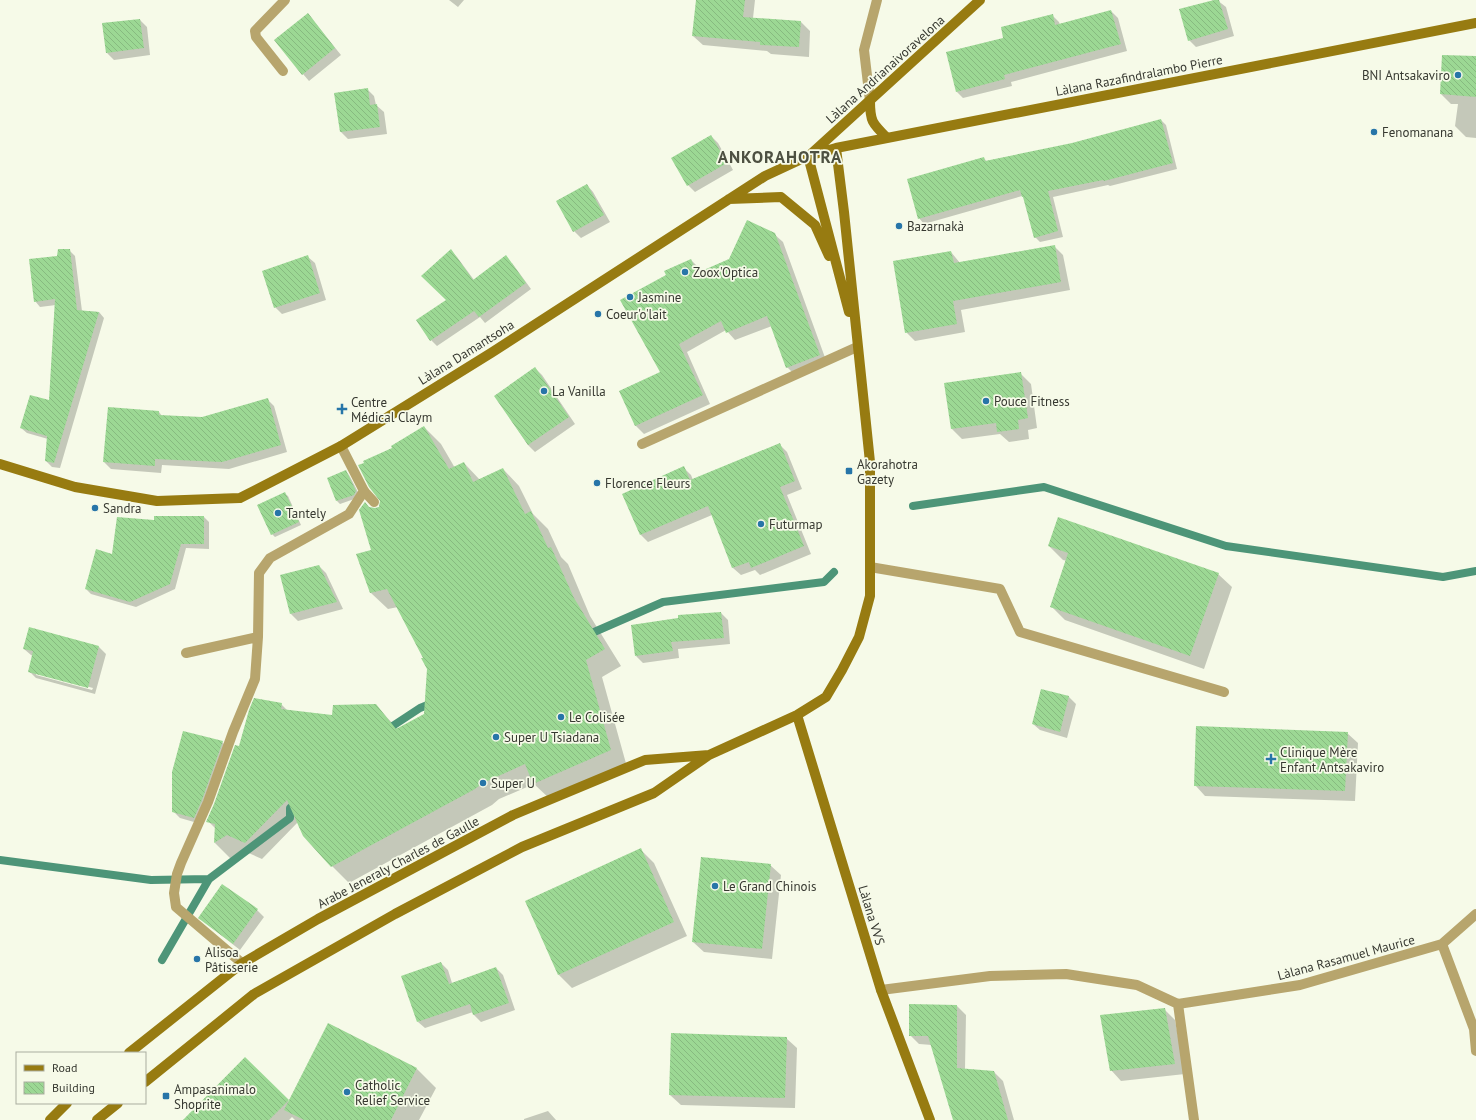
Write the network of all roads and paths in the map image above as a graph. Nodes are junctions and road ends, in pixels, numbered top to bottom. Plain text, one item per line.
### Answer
1 (285, 0) edge
2 (876, 0) edge
3 (980, 0) edge
4 (1476, 23) edge
5 (283, 71) dead end
6 (870, 100) junction
7 (887, 138) junction
8 (836, 148) junction
9 (808, 156) junction
10 (729, 200) junction
11 (841, 281) junction
12 (857, 347) junction
13 (642, 444) dead end
14 (341, 446) junction
15 (0, 464) edge
16 (364, 491) junction
17 (374, 502) dead end
18 (870, 567) junction
19 (258, 637) junction
20 (186, 653) dead end
21 (1224, 692) dead end
22 (797, 715) junction
23 (709, 755) junction
24 (1476, 914) edge
25 (1442, 944) junction
26 (243, 964) junction
27 (881, 990) junction
28 (1178, 1004) junction
29 (1476, 1051) edge
30 (130, 1052) edge
31 (146, 1081) edge
32 (66, 1104) edge
33 (117, 1104) edge
34 (50, 1120) edge
35 (97, 1120) edge
36 (930, 1120) edge
37 (1194, 1120) edge

1 - 5 street
2 - 6 street
3 - 6 main road, Làlana Andrianaivoravelona
4 - 7 main road, Làlana Razafindralambo Pierre
6 - 7 main road
6 - 9 main road, Làlana Andrianaivoravelona
7 - 8 main road, Làlana Razafindralambo Pierre
8 - 9 main road, Làlana Razafindralambo Pierre
8 - 12 main road, Arabe Jeneraly Charles de Gaulle
9 - 10 main road, Làlana Damantsoha
9 - 11 main road, Arabe Jeneraly Charles de Gaulle
10 - 11 main road
10 - 14 main road, Làlana Damantsoha
11 - 12 main road, Arabe Jeneraly Charles de Gaulle
12 - 13 street
12 - 18 main road, Arabe Jeneraly Charles de Gaulle
14 - 15 main road, Làlana Damantsoha
14 - 16 street
16 - 17 street
16 - 19 street
18 - 21 street
18 - 22 main road, Arabe Jeneraly Charles de Gaulle
19 - 20 street
19 - 26 street
22 - 23 main road, Arabe Jeneraly Charles de Gaulle
22 - 27 main road, Làlana VVS
23 - 26 main road, Arabe Jeneraly Charles de Gaulle
23 - 31 main road, Arabe Jeneraly Charles de Gaulle
24 - 25 street, Làlana Rasamuel Maurice
25 - 28 street, Làlana Rasamuel Maurice
25 - 29 street
26 - 30 main road, Arabe Jeneraly Charles de Gaulle
27 - 28 street
27 - 36 main road, Làlana VVS
28 - 37 street
32 - 34 main road
33 - 35 main road

